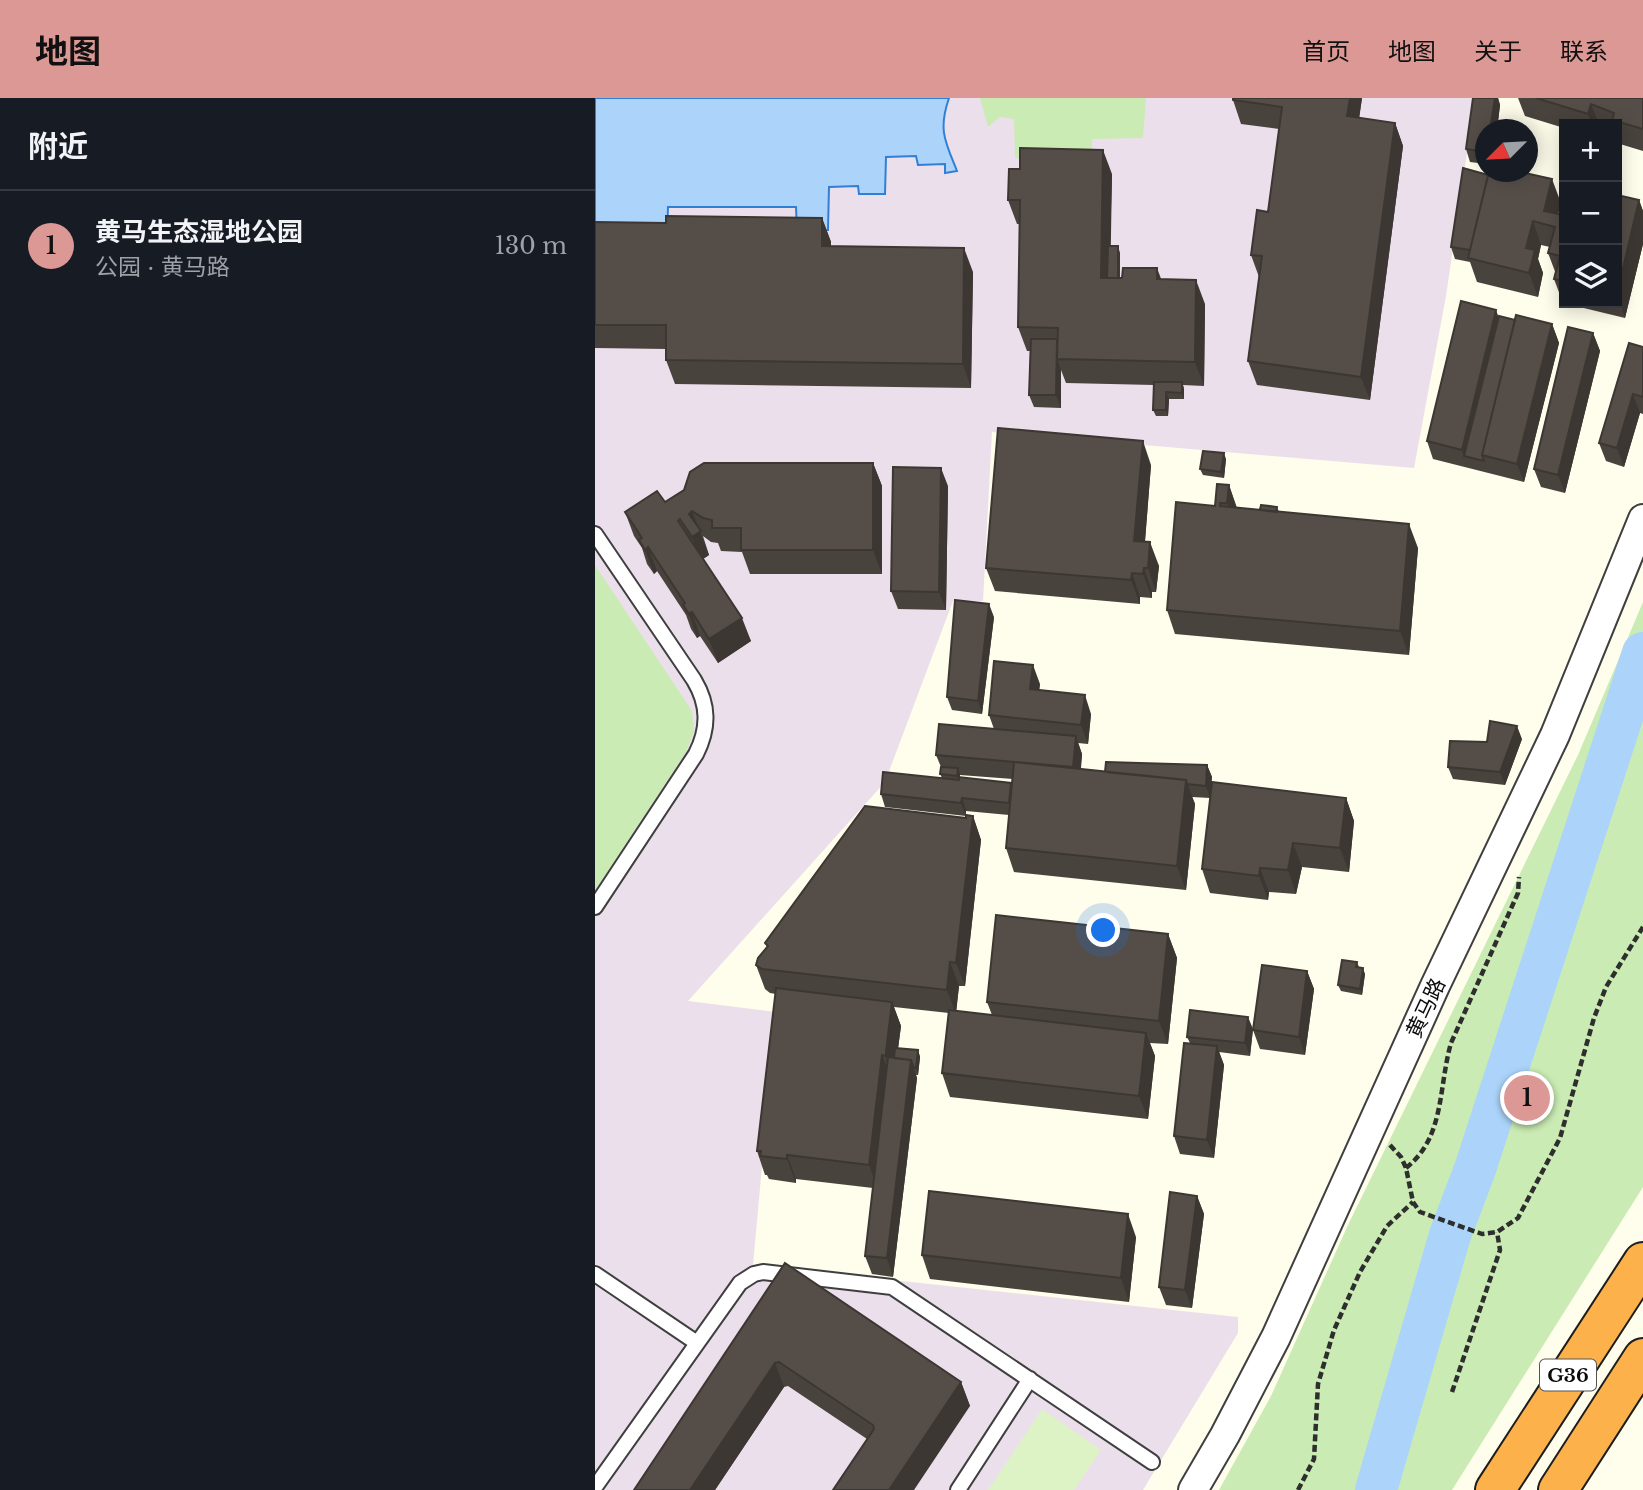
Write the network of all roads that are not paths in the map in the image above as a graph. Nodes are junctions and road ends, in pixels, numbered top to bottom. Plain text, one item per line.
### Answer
1 (1643, 519) edge
2 (595, 534) edge
3 (595, 907) edge
4 (1643, 1262) edge
5 (595, 1274) edge
6 (697, 1343) junction
7 (1643, 1358) edge
8 (1030, 1379) junction
9 (1153, 1462) dead end
10 (595, 1487) edge
11 (958, 1490) edge
12 (1193, 1490) edge
13 (1495, 1490) edge
14 (1558, 1490) edge

1 - 12 street, 黄马路
2 - 3 lane
4 - 13 highway, G36
5 - 6 lane
6 - 8 lane
6 - 10 lane
7 - 14 highway, G36
8 - 9 lane
8 - 11 lane

